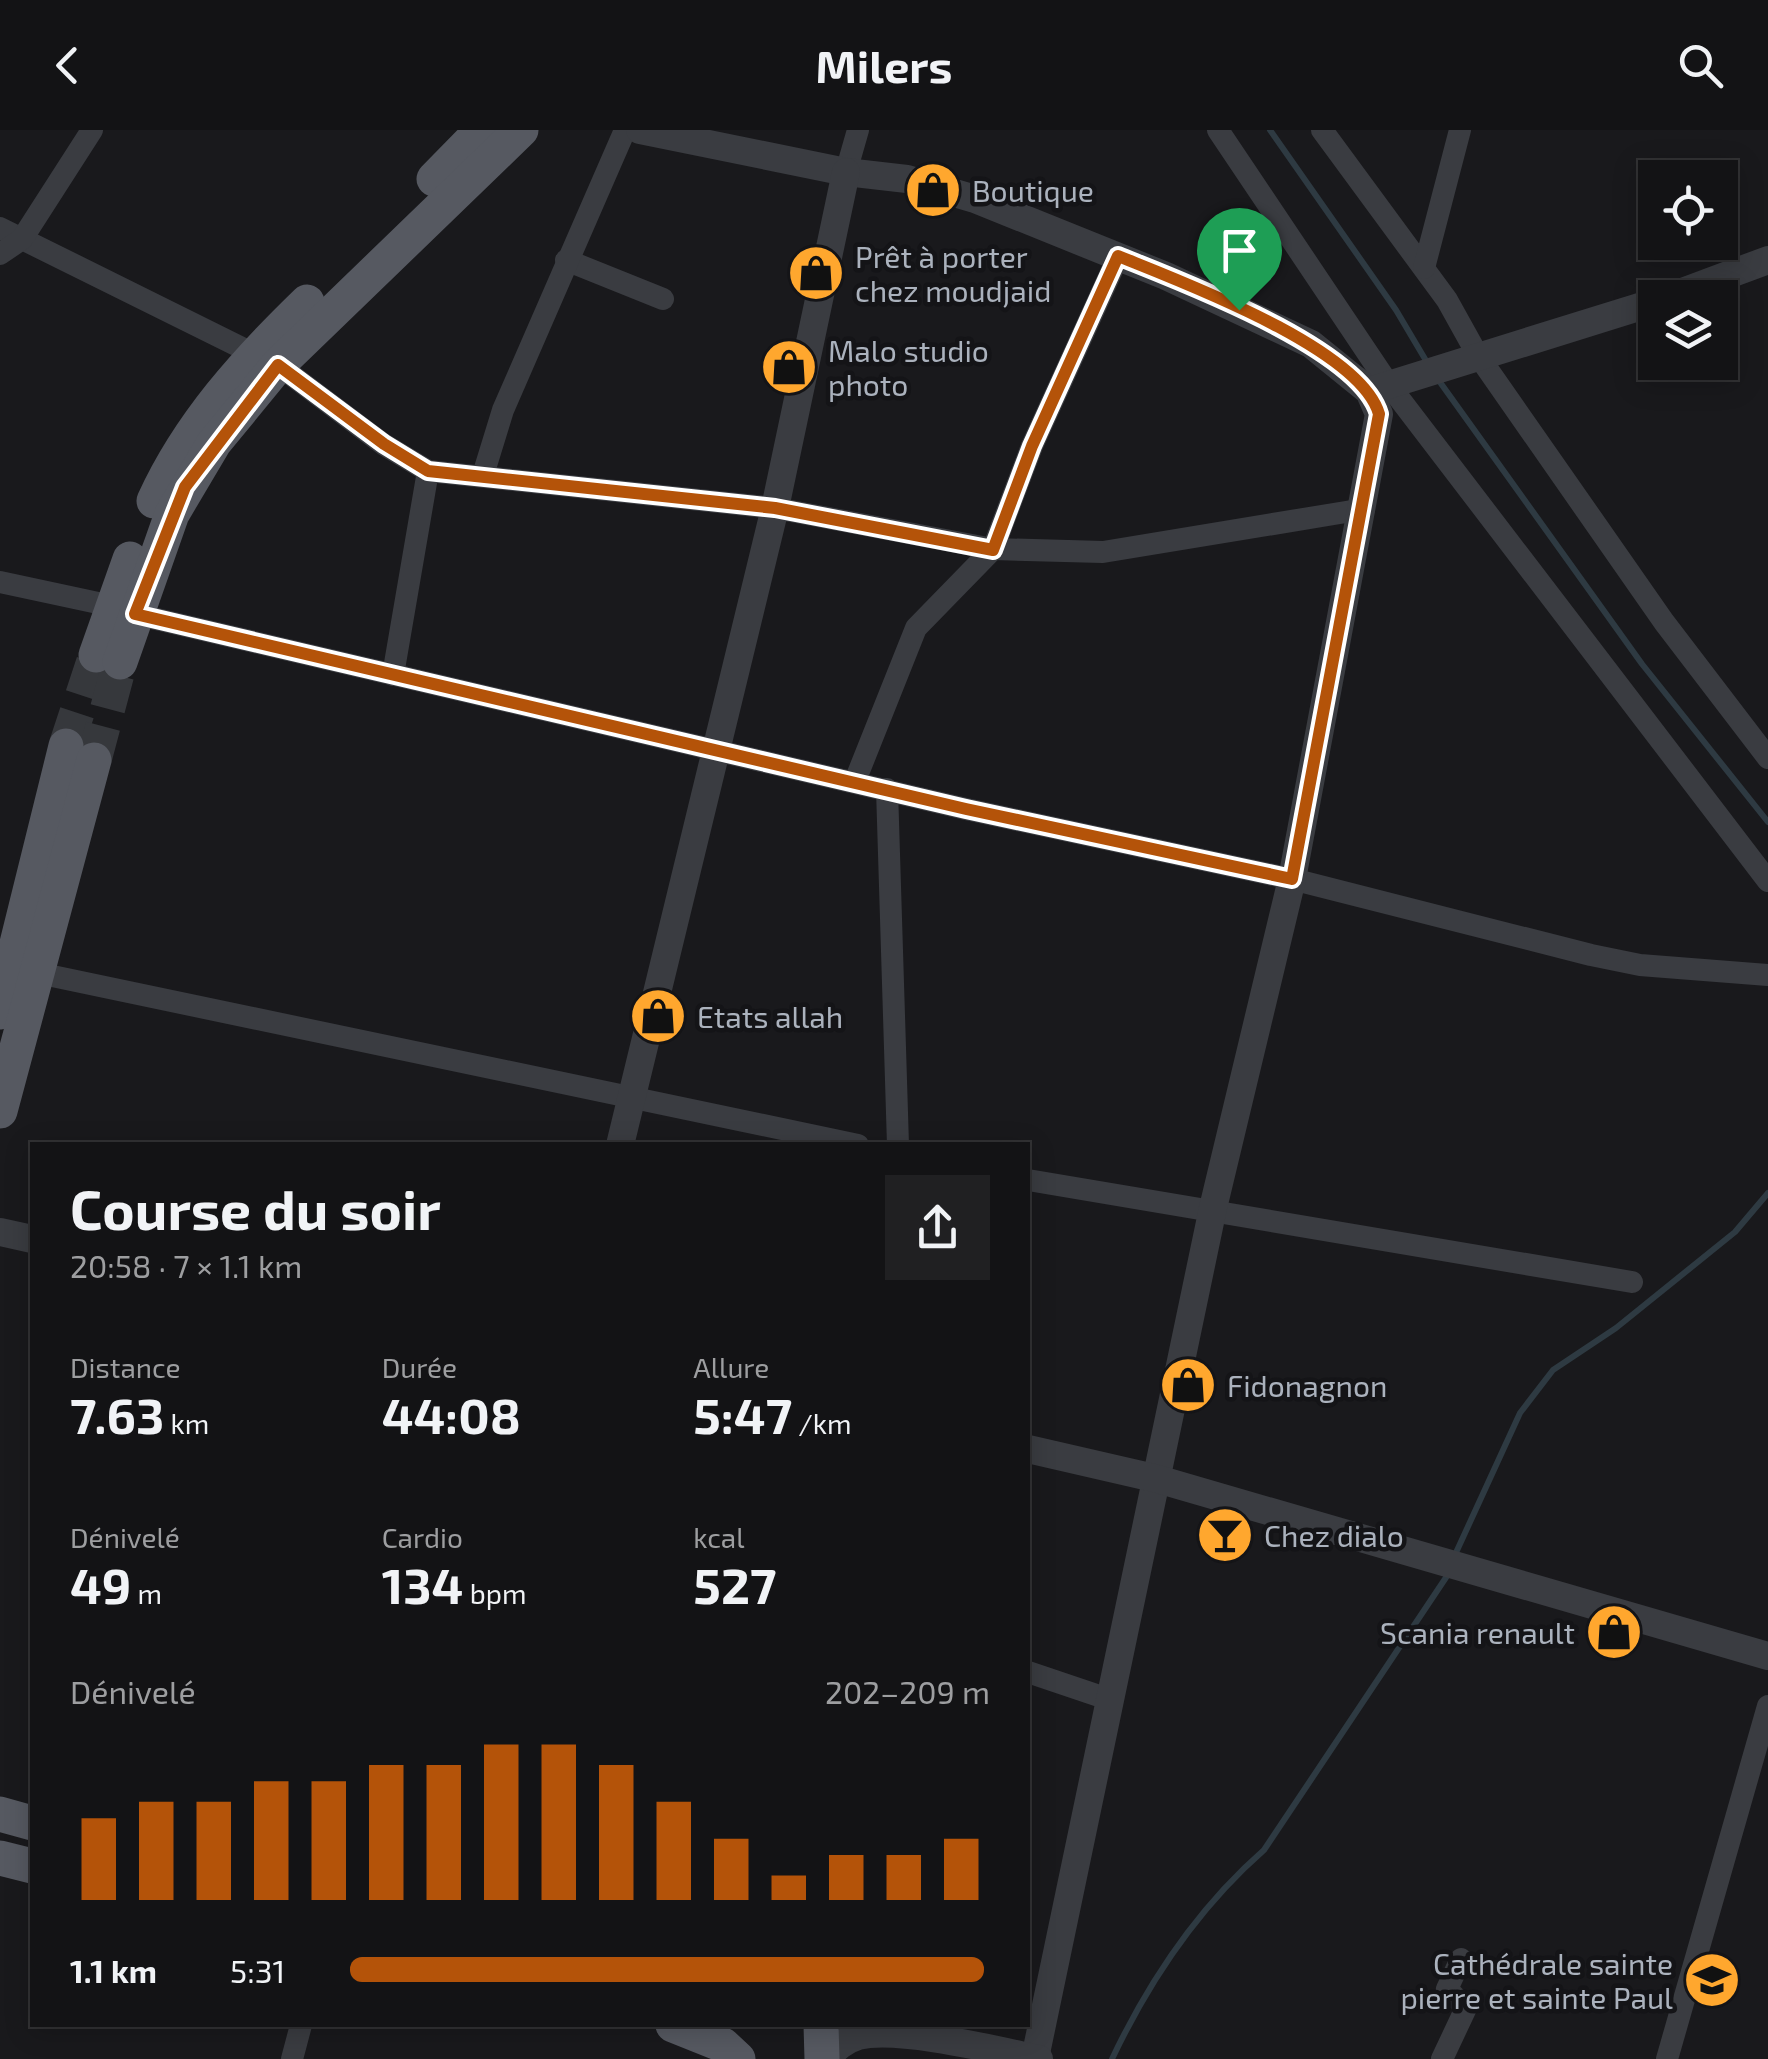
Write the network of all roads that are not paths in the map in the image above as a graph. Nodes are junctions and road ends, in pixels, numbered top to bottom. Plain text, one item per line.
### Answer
1 (92, 130) edge
2 (482, 130) edge
3 (520, 130) edge
4 (625, 130) edge
5 (640, 130) edge
6 (858, 130) edge
7 (1218, 130) edge
8 (1322, 130) edge
9 (1460, 130) edge
10 (846, 172) junction
11 (0, 228) edge
12 (22, 239) junction
13 (0, 254) edge
14 (1118, 256) junction
15 (566, 260) junction
16 (1768, 260) edge
17 (1424, 268) junction
18 (1714, 280) edge
19 (663, 299) dead end
20 (1638, 308) edge
21 (1477, 354) junction
22 (266, 360) junction
23 (1391, 385) junction
24 (428, 471) junction
25 (483, 475) junction
26 (775, 508) junction
27 (1364, 509) junction
28 (993, 550) junction
29 (0, 582) edge
30 (124, 610) junction
31 (108, 658) tunnel mouth
32 (392, 675) junction
33 (716, 752) junction
34 (1768, 758) edge
35 (855, 781) junction
36 (887, 789) junction
37 (1292, 879) junction
38 (1768, 882) edge
39 (38, 973) junction
40 (1768, 975) edge
41 (0, 1012) edge
42 (632, 1098) junction
43 (0, 1111) edge
44 (621, 1142) edge
45 (844, 1142) edge
46 (898, 1142) edge
47 (1030, 1180) edge
48 (1213, 1208) junction
49 (0, 1232) edge
50 (30, 1239) edge
51 (1632, 1282) dead end
52 (1030, 1449) edge
53 (1154, 1478) junction
54 (1768, 1656) edge
55 (1030, 1673) edge
56 (1108, 1699) junction
57 (1768, 1706) edge
58 (0, 1814) edge
59 (30, 1822) edge
60 (0, 1858) edge
61 (30, 1866) edge
62 (1462, 1959) dead end
63 (300, 2027) edge
64 (678, 2027) edge
65 (743, 2027) edge
66 (821, 2027) edge
67 (923, 2027) edge
68 (953, 2040) junction
69 (292, 2059) edge
70 (741, 2059) edge
71 (824, 2059) edge
72 (1037, 2059) edge
73 (1442, 2059) edge
74 (1667, 2059) edge

1 - 12 street
2 - 22 main road
3 - 22 main road
4 - 15 street
5 - 10 street
6 - 10 street
7 - 23 street
8 - 17 street
9 - 17 street
10 - 14 street
10 - 26 street
11 - 12 street
12 - 13 street
12 - 22 street
14 - 23 street
14 - 28 street
15 - 19 street
15 - 25 street
16 - 18 street
17 - 21 street
20 - 21 street
21 - 23 street
21 - 34 street
22 - 24 street
22 - 30 main road
23 - 27 street
23 - 38 street
24 - 25 street
24 - 32 street
25 - 26 street
26 - 28 street
26 - 33 street
27 - 28 street
27 - 37 street
28 - 35 street
29 - 30 street
30 - 31 main road
30 - 32 street
32 - 33 street
33 - 35 street
33 - 42 street
35 - 36 street
36 - 37 street
36 - 46 street
37 - 40 street
37 - 48 street
39 - 41 main road
39 - 42 street
39 - 43 main road
42 - 44 street
42 - 45 street
47 - 48 street
48 - 51 street
48 - 53 street
49 - 50 street
52 - 53 street
53 - 54 street
53 - 56 street
55 - 56 street
56 - 72 street
57 - 74 street
58 - 59 main road
60 - 61 main road
62 - 73 street
63 - 69 street
64 - 70 main road
65 - 70 main road
66 - 71 main road
67 - 68 street
68 - 71 street
68 - 72 street

